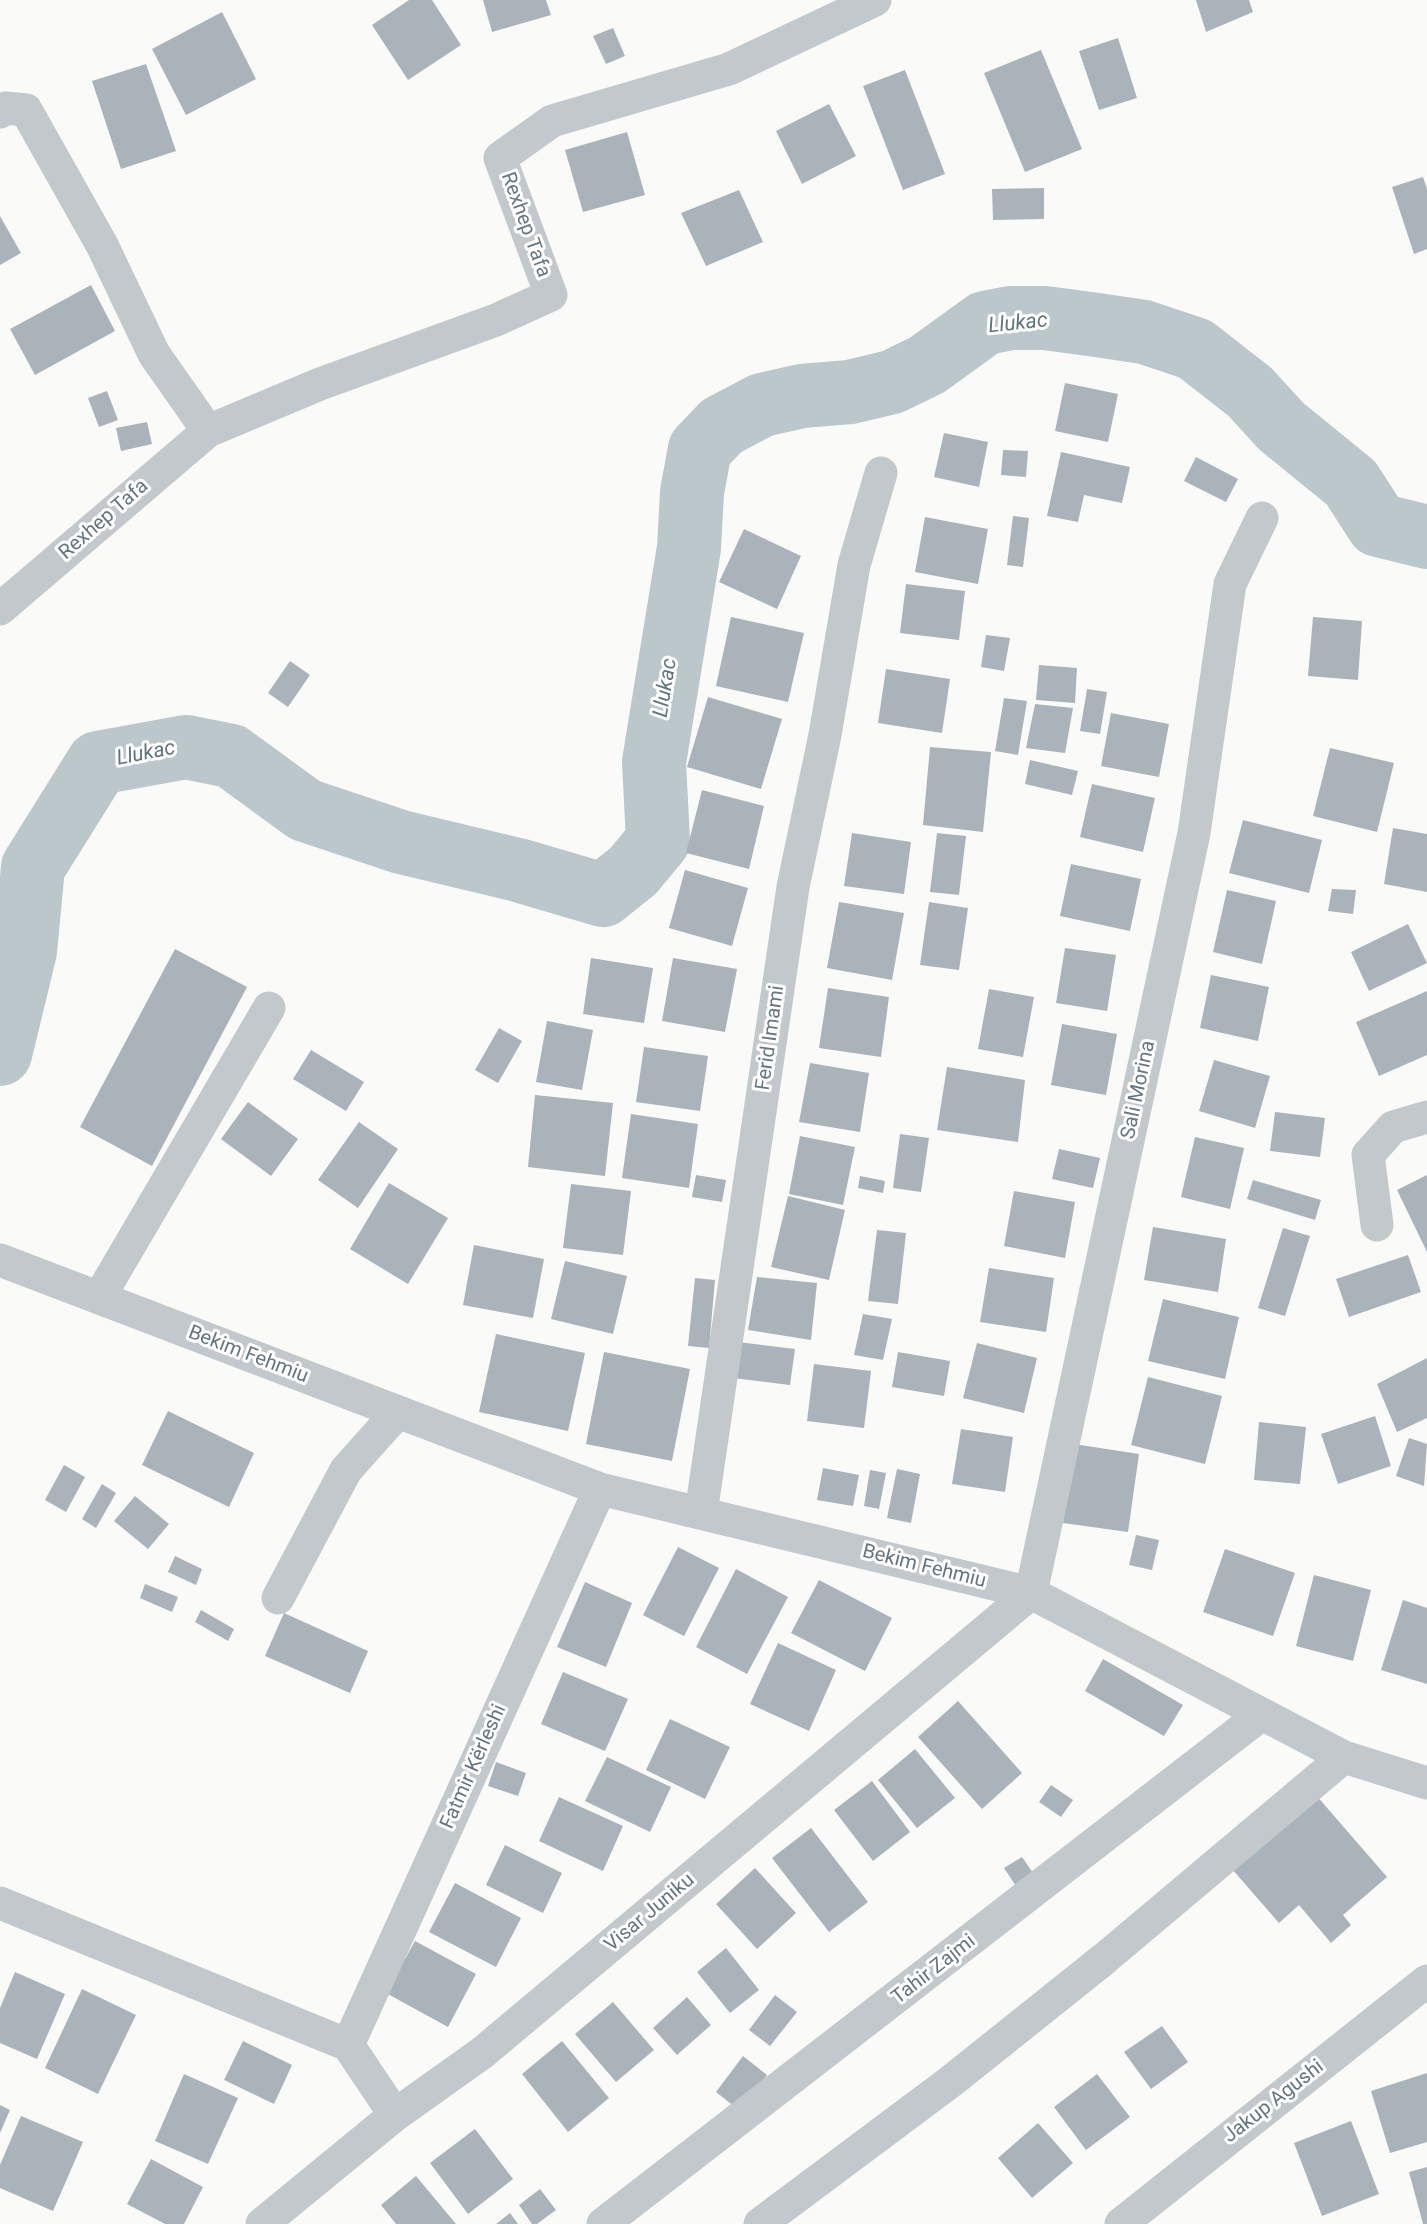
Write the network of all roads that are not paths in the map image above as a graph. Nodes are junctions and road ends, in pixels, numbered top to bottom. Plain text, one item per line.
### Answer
1 (875, 0) edge
2 (13, 111) edge
3 (208, 431) junction
4 (881, 473) dead end
5 (1262, 518) dead end
6 (0, 609) edge
7 (269, 1008) dead end
8 (1427, 1117) edge
9 (1377, 1225) dead end
10 (0, 1260) edge
11 (99, 1296) junction
12 (397, 1413) junction
13 (600, 1489) junction
14 (701, 1513) junction
15 (1031, 1593) junction
16 (278, 1598) dead end
17 (1263, 1714) junction
18 (1344, 1757) junction
19 (1427, 1783) edge
20 (0, 1903) edge
21 (1427, 1981) edge
22 (348, 2045) junction
23 (396, 2115) junction
24 (1138, 2218) edge
25 (262, 2224) edge
26 (603, 2224) edge
27 (760, 2224) edge

1 - 3 street, Rexhep Tafa
2 - 3 street
3 - 6 street, Rexhep Tafa
4 - 14 street, Ferid Imami
5 - 15 street, Sali Morina
7 - 11 street
8 - 9 street
10 - 11 street, Bekim Fehmiu
11 - 12 street, Bekim Fehmiu
12 - 13 street, Bekim Fehmiu
12 - 16 street
13 - 14 street, Bekim Fehmiu
13 - 22 street, Fatmir Kërleshi
14 - 15 street, Bekim Fehmiu
15 - 17 street, Bekim Fehmiu
15 - 23 street, Visar Juniku
17 - 18 street, Bekim Fehmiu
17 - 26 street, Tahir Zajmi
18 - 19 street, Bekim Fehmiu
18 - 27 street
20 - 22 street
21 - 24 street, Jakup Agushi
22 - 23 street
23 - 25 street, Visar Juniku

